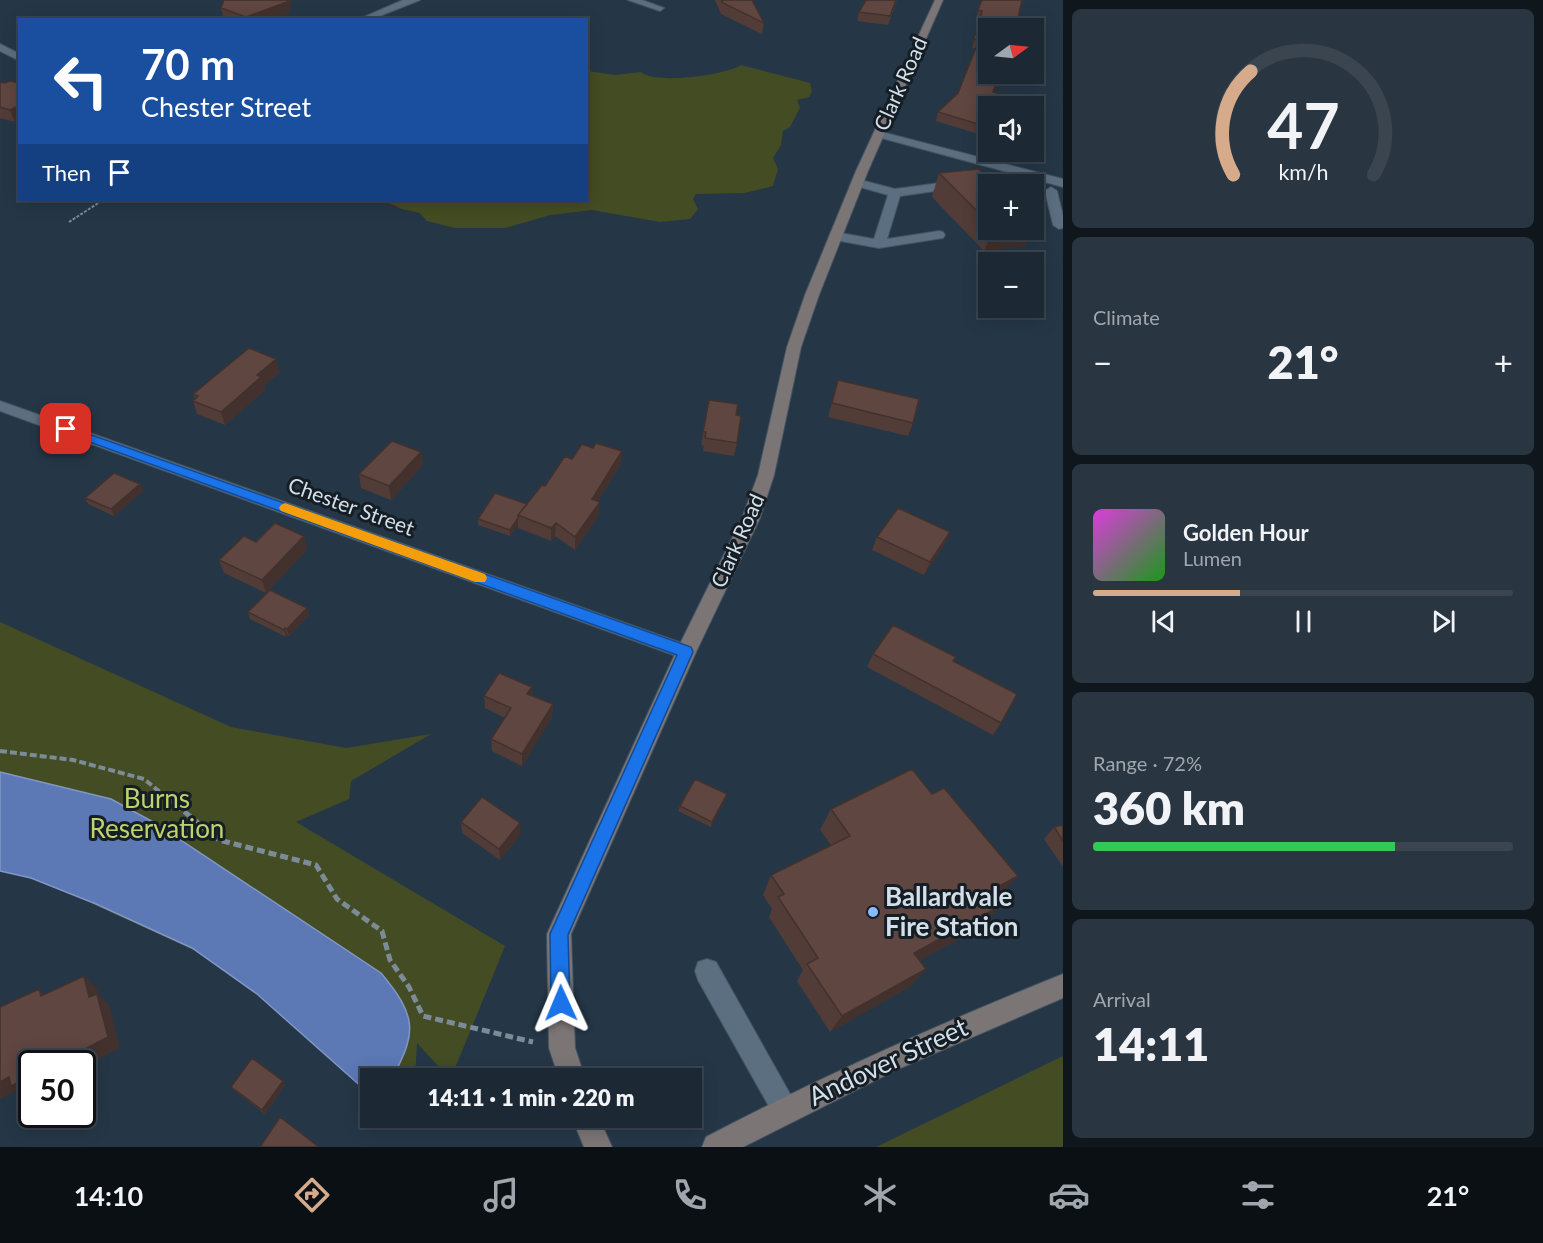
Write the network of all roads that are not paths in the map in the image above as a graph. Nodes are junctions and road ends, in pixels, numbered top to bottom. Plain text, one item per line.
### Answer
1 (416, 0) edge
2 (632, 0) edge
3 (939, 0) edge
4 (660, 8) dead end
5 (366, 18) edge
6 (0, 48) edge
7 (18, 57) edge
8 (878, 134) junction
9 (1011, 173) junction
10 (857, 183) junction
11 (1058, 186) edge
12 (895, 193) junction
13 (1059, 225) dead end
14 (939, 235) dead end
15 (836, 236) junction
16 (879, 244) junction
17 (0, 406) edge
18 (686, 652) junction
19 (707, 971) dead end
20 (1063, 986) edge
21 (569, 1068) edge
22 (785, 1110) junction
23 (589, 1128) edge
24 (598, 1147) edge
25 (716, 1147) edge

1 - 5 street
2 - 4 street
3 - 8 main road, Clark Road
6 - 7 street
8 - 9 street
8 - 10 main road, Clark Road
9 - 11 street
9 - 12 street
10 - 12 street
10 - 15 main road, Clark Road
11 - 13 street
12 - 16 street
14 - 16 street
15 - 16 street
15 - 18 main road, Clark Road
17 - 18 street, Chester Street
18 - 21 main road, Clark Road
19 - 22 street
20 - 22 main road, Andover Street
22 - 25 main road, Andover Street
23 - 24 main road

